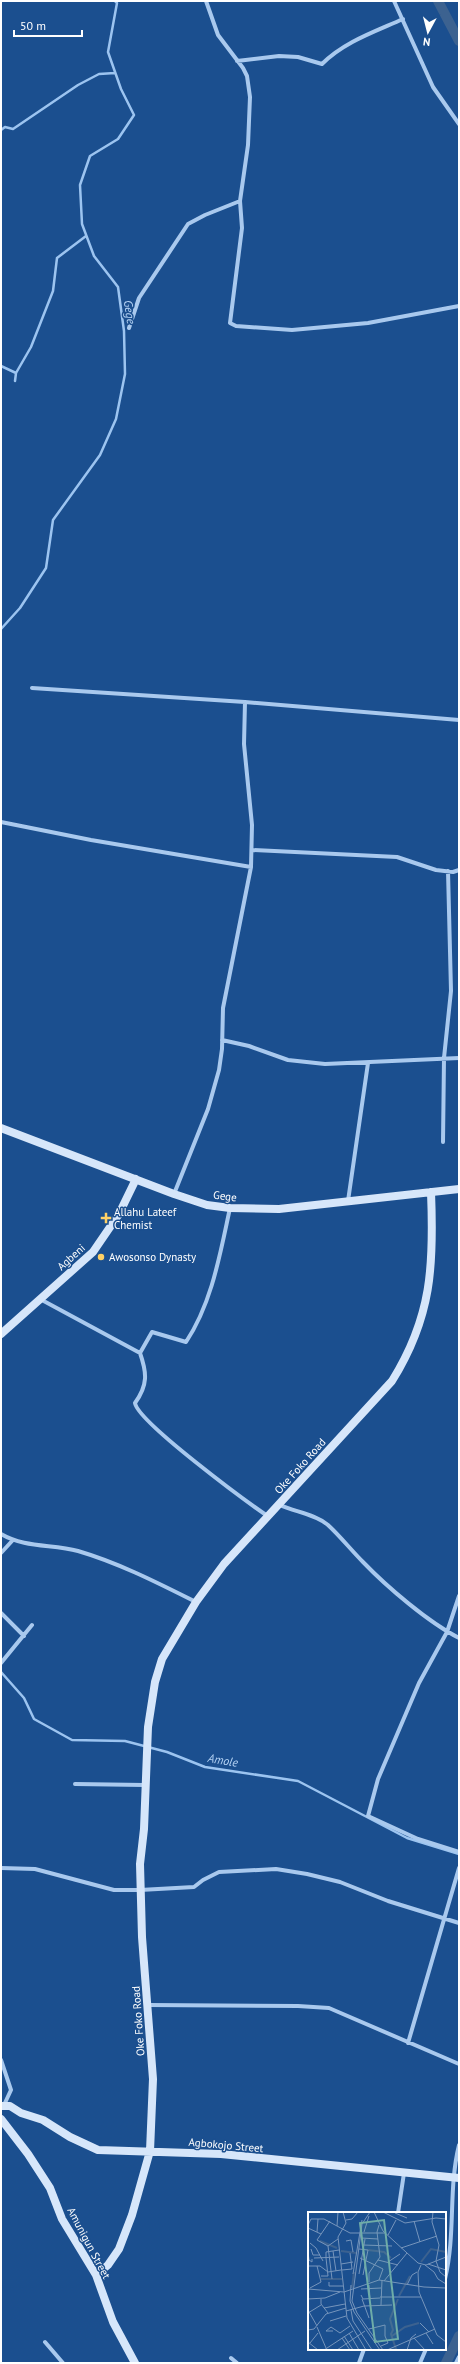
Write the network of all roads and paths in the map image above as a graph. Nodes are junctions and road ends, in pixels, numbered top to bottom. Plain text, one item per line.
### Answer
1 (206, 1) edge
2 (394, 1) edge
3 (403, 19) junction
4 (237, 61) junction
5 (459, 124) edge
6 (240, 201) junction
7 (459, 306) edge
8 (129, 328) dead end
9 (32, 688) dead end
10 (245, 702) junction
11 (459, 720) edge
12 (1, 822) edge
13 (252, 850) junction
14 (250, 867) junction
15 (459, 870) edge
16 (448, 871) junction
17 (222, 1040) junction
18 (444, 1058) junction
19 (459, 1058) edge
20 (368, 1063) junction
21 (1, 1128) edge
22 (443, 1142) dead end
23 (136, 1179) junction
24 (459, 1189) edge
25 (431, 1192) junction
26 (174, 1194) junction
27 (348, 1201) junction
28 (230, 1208) junction
29 (40, 1298) junction
30 (1, 1334) edge
31 (140, 1353) junction
32 (280, 1505) junction
33 (269, 1517) junction
34 (1, 1534) edge
35 (12, 1541) junction
36 (1, 1553) edge
37 (459, 1596) edge
38 (196, 1602) junction
39 (1, 1613) edge
40 (32, 1625) dead end
41 (447, 1632) junction
42 (24, 1636) junction
43 (459, 1638) edge
44 (1, 1663) edge
45 (75, 1784) dead end
46 (144, 1785) junction
47 (459, 1852) edge
48 (1, 1868) edge
49 (459, 1868) edge
50 (140, 1890) junction
51 (446, 1918) junction
52 (459, 1923) edge
53 (148, 2005) junction
54 (408, 2043) junction
55 (1, 2060) edge
56 (459, 2064) edge
57 (2, 2106) edge
58 (1, 2119) edge
59 (459, 2145) edge
60 (150, 2151) junction
61 (404, 2173) junction
62 (456, 2177) edge
63 (398, 2212) edge
64 (446, 2271) edge
65 (96, 2275) junction
66 (45, 2342) dead end
67 (364, 2350) edge
68 (426, 2350) edge
69 (459, 2357) edge
70 (231, 2358) dead end
71 (63, 2363) edge
72 (135, 2363) edge
73 (237, 2363) edge
74 (359, 2363) edge
75 (420, 2363) edge
76 (456, 2363) edge

1 - 4 street
2 - 3 street
3 - 4 street
3 - 5 street
4 - 6 street
6 - 7 street
6 - 8 street
9 - 10 street
10 - 11 street
10 - 13 street
12 - 14 street
13 - 14 street
13 - 16 street
14 - 17 street
15 - 16 street
16 - 18 street
17 - 20 street
17 - 26 street
18 - 19 street
18 - 20 street
18 - 22 street
20 - 27 street
21 - 23 street, Gege
23 - 26 street, Gege
23 - 29 street, Agbeni
24 - 25 street, Gege
25 - 27 street, Gege
25 - 32 street, Oke Foko Road
26 - 28 street, Gege
27 - 28 street, Gege
28 - 31 street
29 - 30 street, Agbeni
29 - 31 street
31 - 33 street
32 - 33 street, Oke Foko Road
32 - 41 street
33 - 38 street, Oke Foko Road
34 - 35 street
35 - 36 street
35 - 38 street
37 - 41 street
38 - 46 street, Oke Foko Road
39 - 42 street
40 - 42 street
41 - 43 street
41 - 47 street
42 - 44 street
45 - 46 street
46 - 50 street, Oke Foko Road
48 - 50 street
49 - 51 street
50 - 51 street
50 - 53 street, Oke Foko Road
51 - 52 street
51 - 54 street
53 - 54 street
53 - 60 street, Oke Foko Road
54 - 56 street
55 - 57 street
57 - 60 street, Agbokojo Street
58 - 65 street, Amunigun Street
59 - 62 street
60 - 61 street, Agbokojo Street
60 - 65 street, Oke Foko Road
61 - 62 street, Agbokojo Street
61 - 63 street
62 - 64 street
65 - 72 street, Amunigun Street
66 - 71 street
67 - 74 street
68 - 75 street
69 - 76 street
70 - 73 street

